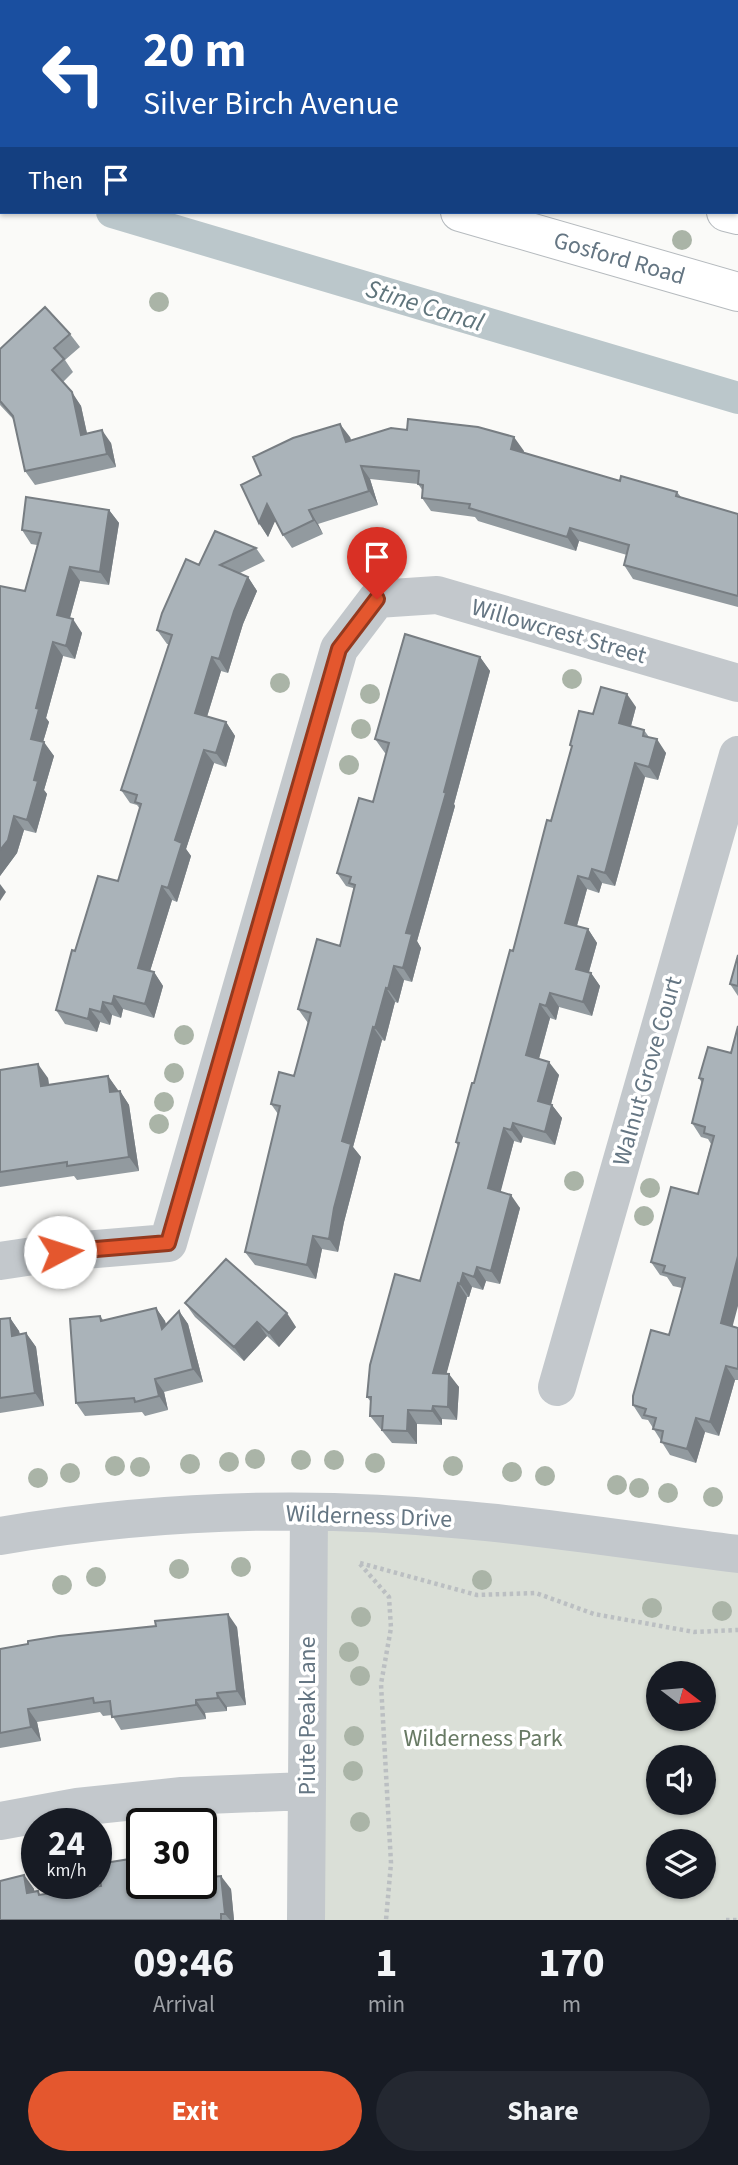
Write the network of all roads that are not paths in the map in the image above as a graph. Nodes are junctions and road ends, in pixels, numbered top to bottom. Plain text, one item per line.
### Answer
1 (467, 214) edge
2 (738, 292) edge
3 (738, 683) edge
4 (738, 755) edge
5 (0, 1261) edge
6 (557, 1387) dead end
7 (309, 1512) junction
8 (0, 1536) edge
9 (738, 1555) edge
10 (307, 1791) junction
11 (0, 1821) edge
12 (306, 1920) edge

1 - 2 main road, Gosford Road
3 - 5 street, Willowcrest Street
4 - 6 street, Walnut Grove Court
7 - 8 street, Wilderness Drive
7 - 9 street, Wilderness Drive
7 - 10 street, Piute Peak Lane
10 - 11 street
10 - 12 street, Piute Peak Lane

